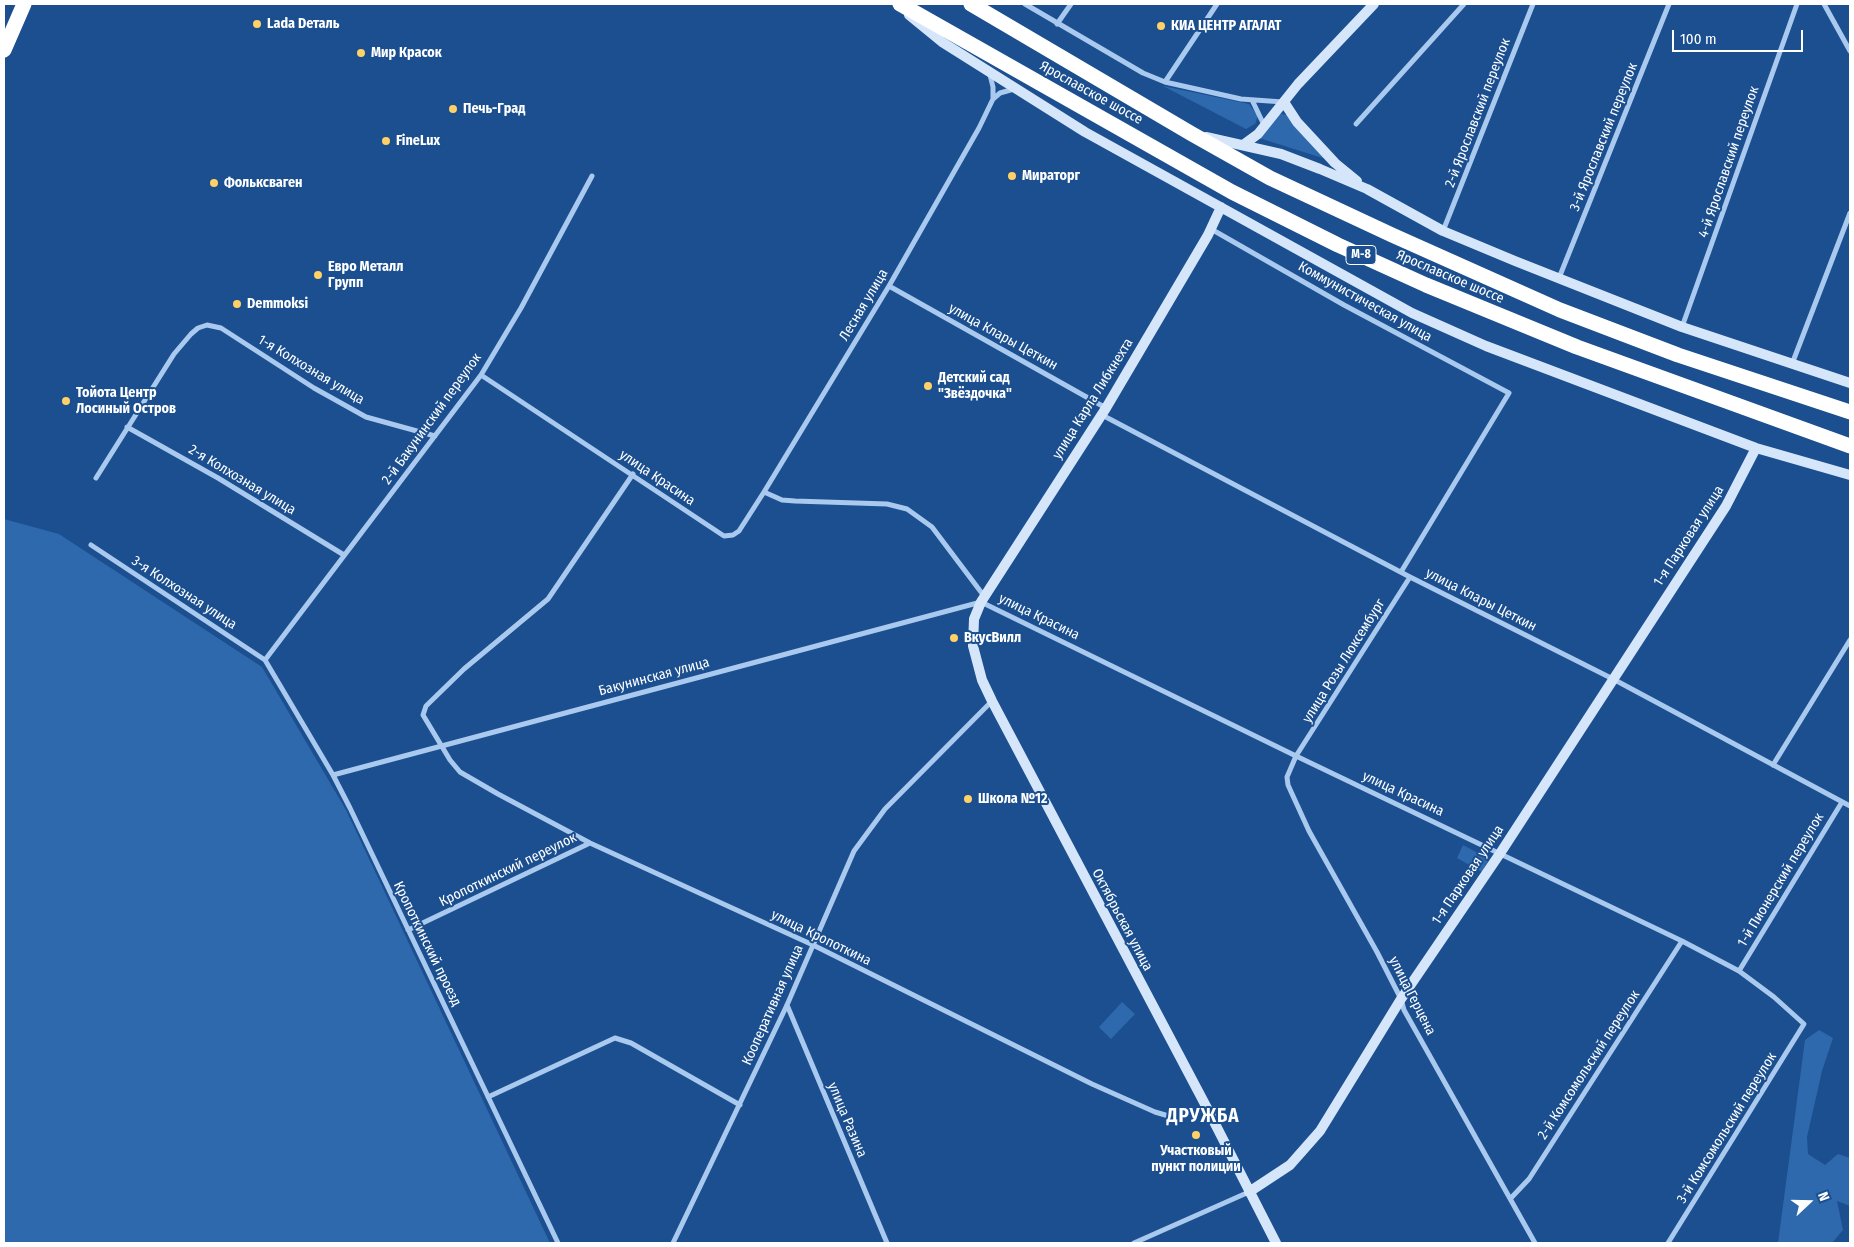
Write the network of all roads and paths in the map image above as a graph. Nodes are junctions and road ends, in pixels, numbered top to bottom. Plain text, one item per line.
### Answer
1 (24, 4) edge
2 (894, 4) edge
3 (900, 4) edge
4 (971, 4) edge
5 (1025, 4) edge
6 (1071, 4) edge
7 (1217, 4) edge
8 (1374, 4) edge
9 (1464, 4) edge
10 (1533, 4) edge
11 (1669, 4) edge
12 (1797, 4) edge
13 (1824, 4) edge
14 (1058, 24) junction
15 (4, 50) edge
16 (1850, 51) edge
17 (987, 70) junction
18 (1165, 82) junction
19 (1016, 88) junction
20 (992, 99) junction
21 (1252, 100) junction
22 (1284, 102) junction
23 (1356, 124) dead end
24 (1264, 125) junction
25 (1192, 134) junction
26 (1243, 145) junction
27 (592, 176) dead end
28 (1367, 189) junction
29 (1221, 207) junction
30 (1850, 213) edge
31 (1210, 229) junction
32 (1443, 231) junction
33 (1559, 278) junction
34 (889, 286) junction
35 (1682, 327) junction
36 (1792, 364) junction
37 (481, 375) junction
38 (1850, 383) edge
39 (1104, 411) junction
40 (1850, 412) edge
41 (126, 426) junction
42 (435, 436) junction
43 (1850, 446) edge
44 (1756, 448) junction
45 (633, 474) junction
46 (1850, 476) edge
47 (96, 478) dead end
48 (764, 492) junction
49 (91, 545) dead end
50 (344, 555) junction
51 (1401, 572) junction
52 (1410, 576) junction
53 (982, 599) junction
54 (1850, 640) edge
55 (265, 660) junction
56 (1612, 679) junction
57 (992, 702) junction
58 (440, 746) junction
59 (1296, 756) junction
60 (1773, 765) junction
61 (333, 775) junction
62 (1842, 802) junction
63 (1850, 806) edge
64 (590, 843) junction
65 (1501, 852) junction
66 (408, 930) junction
67 (1682, 941) junction
68 (813, 945) junction
69 (1739, 971) junction
70 (1401, 999) junction
71 (787, 1005) junction
72 (1804, 1024) joint
73 (488, 1097) junction
74 (740, 1105) junction
75 (1207, 1108) junction
76 (1250, 1192) junction
77 (1511, 1198) junction
78 (558, 1243) edge
79 (673, 1243) edge
80 (887, 1243) edge
81 (1134, 1243) edge
82 (1276, 1243) edge
83 (1535, 1243) edge
84 (1668, 1243) edge

1 - 15 highway
2 - 17 street
3 - 43 highway, Ярославское шоссе / М-8
4 - 25 highway, Ярославское шоссе / М-8
5 - 14 street
6 - 14 street
7 - 18 street
8 - 22 street
9 - 23 street
10 - 32 street, 2-й Ярославский переулок
11 - 33 street, 3-й Ярославский переулок
12 - 35 street, 4-й Ярославский переулок
13 - 16 street
14 - 18 street
17 - 19 street
17 - 20 street
18 - 21 street
19 - 20 street
19 - 29 street
20 - 34 street, Лесная улица
21 - 22 street
21 - 24 street
22 - 24 street
22 - 28 street
24 - 26 street
25 - 26 street
25 - 40 highway, Ярославское шоссе / М-8
26 - 28 street
27 - 37 street, 2-й Бакунинский переулок
28 - 32 street
29 - 31 street, улица Карла Либкнехта
29 - 44 street
30 - 36 street
31 - 39 street, улица Карла Либкнехта
31 - 51 street, Коммунистическая улица
32 - 33 street
33 - 35 street
34 - 39 street, улица Клары Цеткин
34 - 48 street, Лесная улица
35 - 36 street
36 - 38 street
37 - 42 street, 2-й Бакунинский переулок
37 - 45 street, улица Красина
39 - 51 street, улица Клары Цеткин
39 - 53 street, улица Карла Либкнехта
41 - 42 street, 1-я Колхозная улица
41 - 47 street
41 - 50 street, 2-я Колхозная улица
42 - 50 street, 2-й Бакунинский переулок
44 - 46 street
44 - 56 street, 1-я Парковая улица
45 - 48 street, улица Красина
45 - 58 street, улица Кропоткина
48 - 53 street, улица Красина
49 - 55 street, 3-я Колхозная улица
50 - 55 street, 2-й Бакунинский переулок
51 - 52 street, улица Клары Цеткин
52 - 56 street, улица Клары Цеткин
52 - 59 street, улица Розы Люксембург
53 - 57 street, Октябрьская улица
53 - 58 street, Бакунинская улица
53 - 59 street, улица Красина
54 - 60 street
55 - 61 street, Кропоткинский проезд
56 - 60 street, улица Клары Цеткин
56 - 65 street, 1-я Парковая улица
57 - 68 street, Кооперативная улица
57 - 75 street, Октябрьская улица
58 - 61 street, Бакунинская улица
58 - 64 street, улица Кропоткина
59 - 65 street, улица Красина
59 - 70 street, улица Герцена
60 - 62 street, улица Клары Цеткин
61 - 66 street, Кропоткинский проезд
62 - 63 street, улица Клары Цеткин
62 - 69 street, 1-й Пионерский переулок
64 - 66 street, Кропоткинский переулок
64 - 68 street, улица Кропоткина
65 - 67 street, улица Красина
65 - 70 street, 1-я Парковая улица
66 - 73 street, Кропоткинский проезд
67 - 69 street, улица Красина
67 - 77 street, 2-й Комсомольский переулок
68 - 71 street, Кооперативная улица
68 - 75 street, улица Кропоткина
69 - 72 street, улица Красина
70 - 76 street, 1-я Парковая улица
70 - 77 street, улица Герцена
71 - 74 street, Кооперативная улица
71 - 80 street, улица Разина
72 - 84 street, 3-й Комсомольский переулок
73 - 74 street
73 - 78 street, Кропоткинский проезд
74 - 79 street, Кооперативная улица
75 - 76 street, Октябрьская улица
76 - 81 street, 1-я Парковая улица
76 - 82 street, Октябрьская улица
77 - 83 street, улица Герцена

